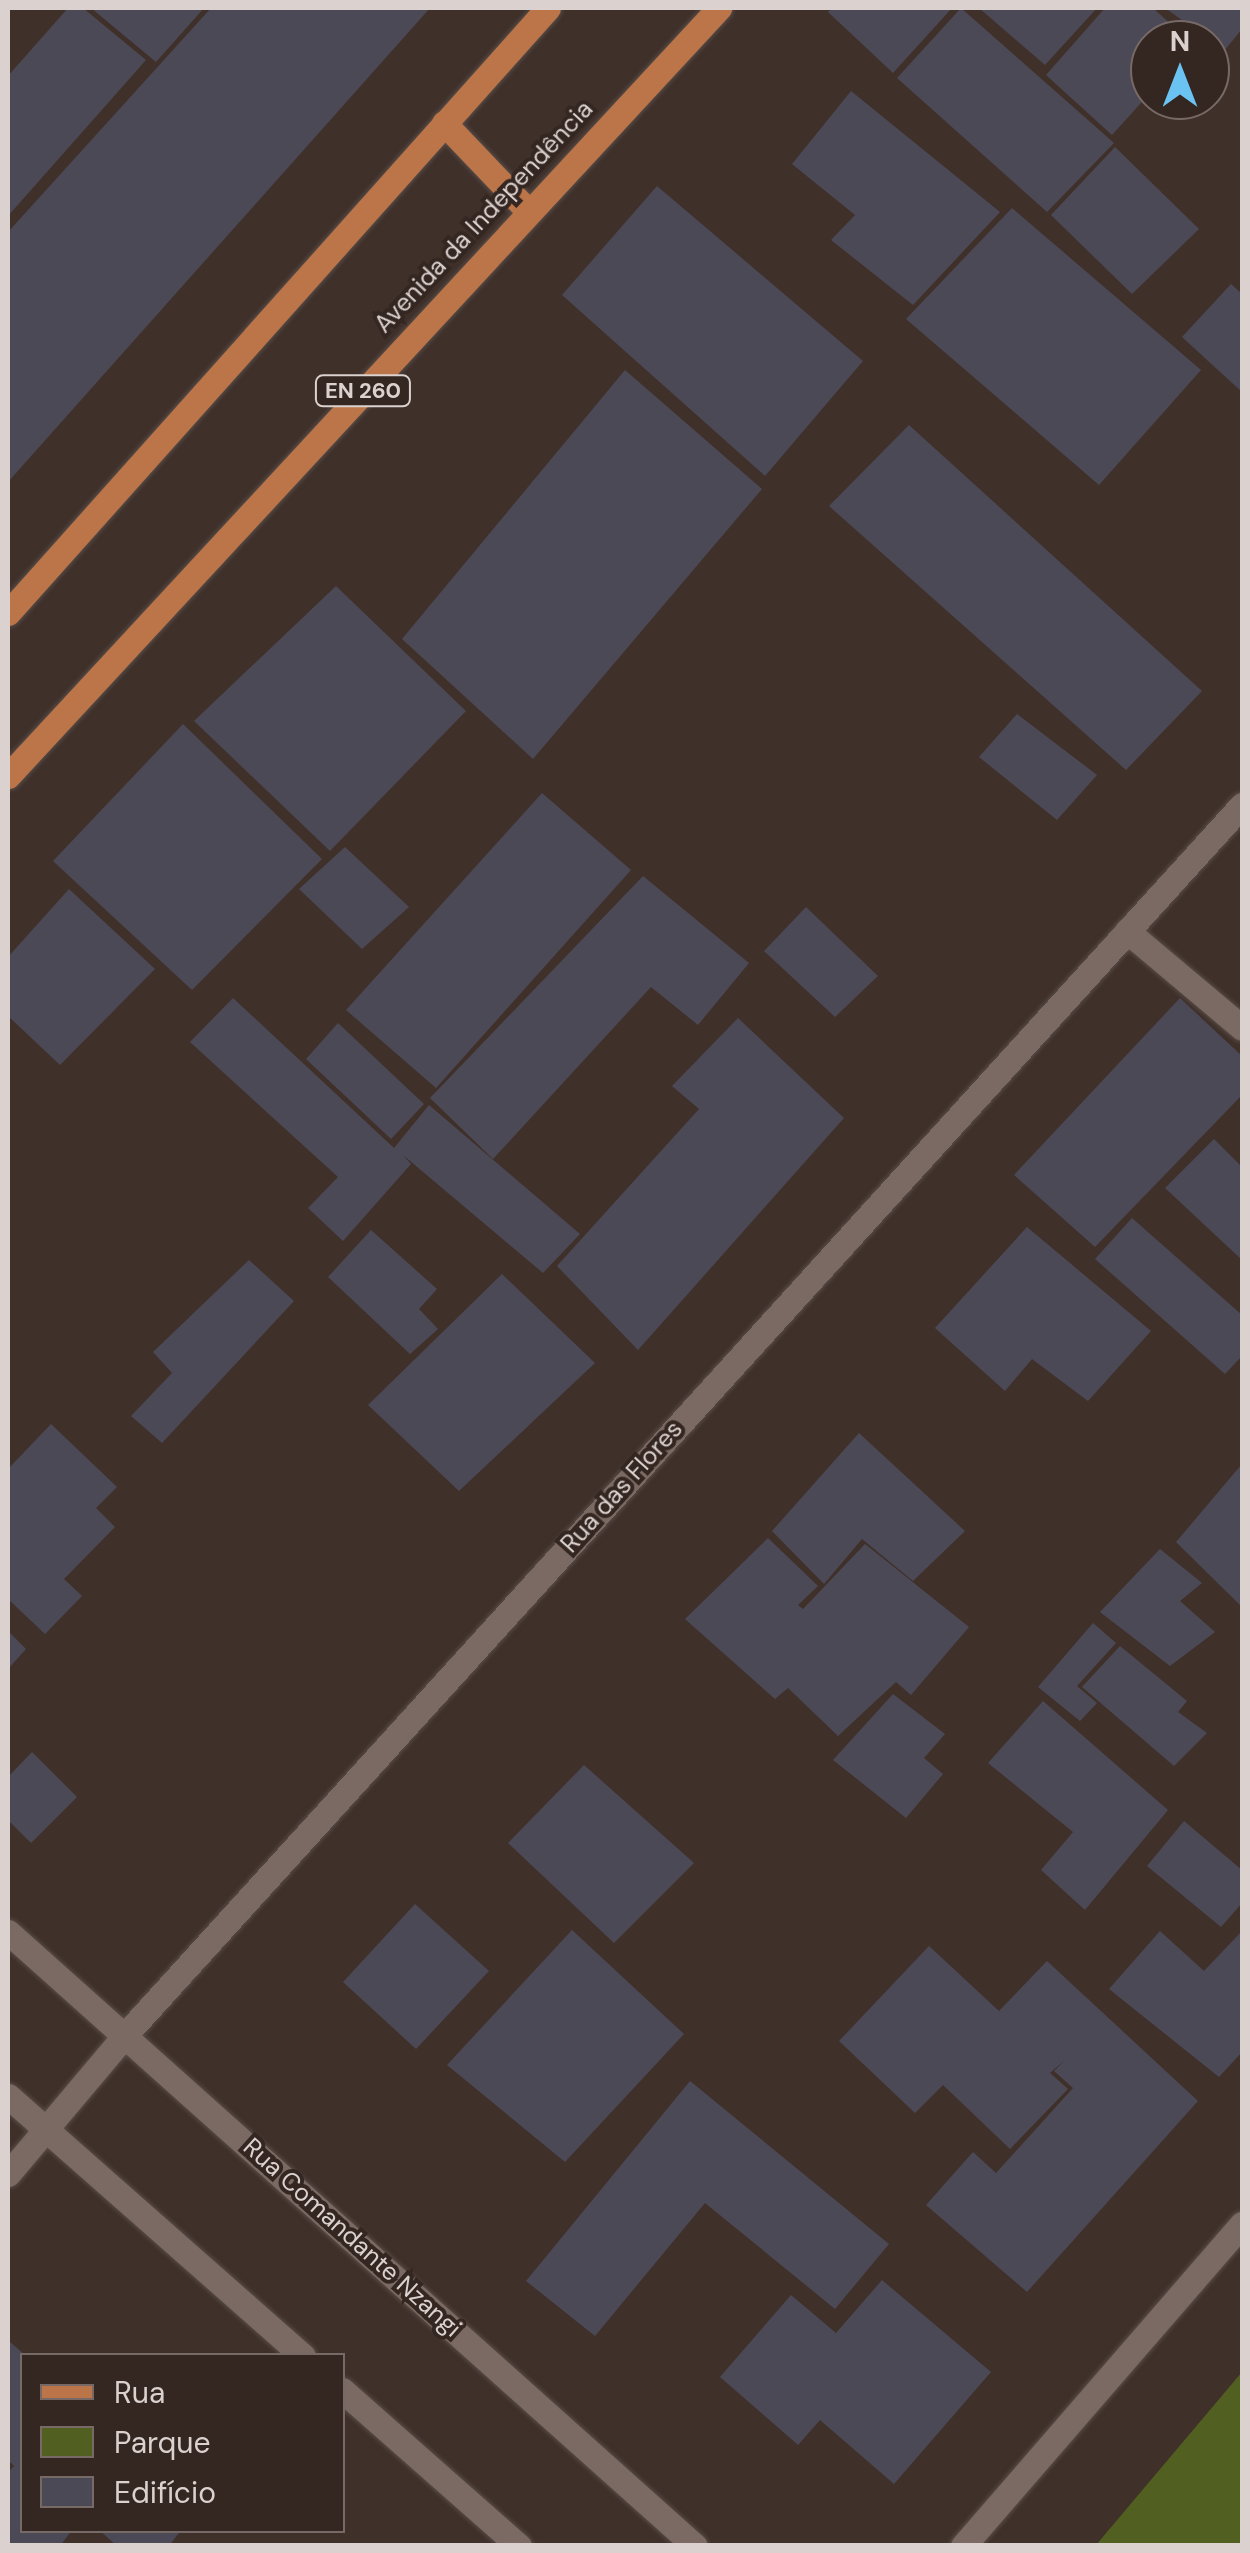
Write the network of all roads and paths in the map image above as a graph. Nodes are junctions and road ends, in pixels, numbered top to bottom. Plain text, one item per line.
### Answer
1 (548, 8) edge
2 (718, 8) edge
3 (444, 124) junction
4 (529, 212) junction
5 (8, 612) edge
6 (8, 776) edge
7 (1242, 804) edge
8 (1127, 931) junction
9 (1242, 1028) edge
10 (8, 1932) edge
11 (126, 2034) junction
12 (8, 2096) edge
13 (46, 2130) junction
14 (8, 2174) edge
15 (1242, 2224) edge
16 (300, 2353) edge
17 (345, 2393) edge
18 (519, 2546) edge
19 (695, 2546) edge
20 (963, 2546) edge

1 - 3 main road
2 - 4 main road, Avenida da Independência / EN 260
3 - 4 main road
3 - 5 main road
4 - 6 main road, Avenida da Independência / EN 260
7 - 8 street, Rua das Flores
8 - 9 street
8 - 11 street, Rua das Flores
10 - 11 street, Rua Comandante Nzangi
11 - 13 street, Rua das Flores
11 - 19 street, Rua Comandante Nzangi
12 - 13 street
13 - 14 street, Rua das Flores
13 - 16 street
15 - 20 street
17 - 18 street

